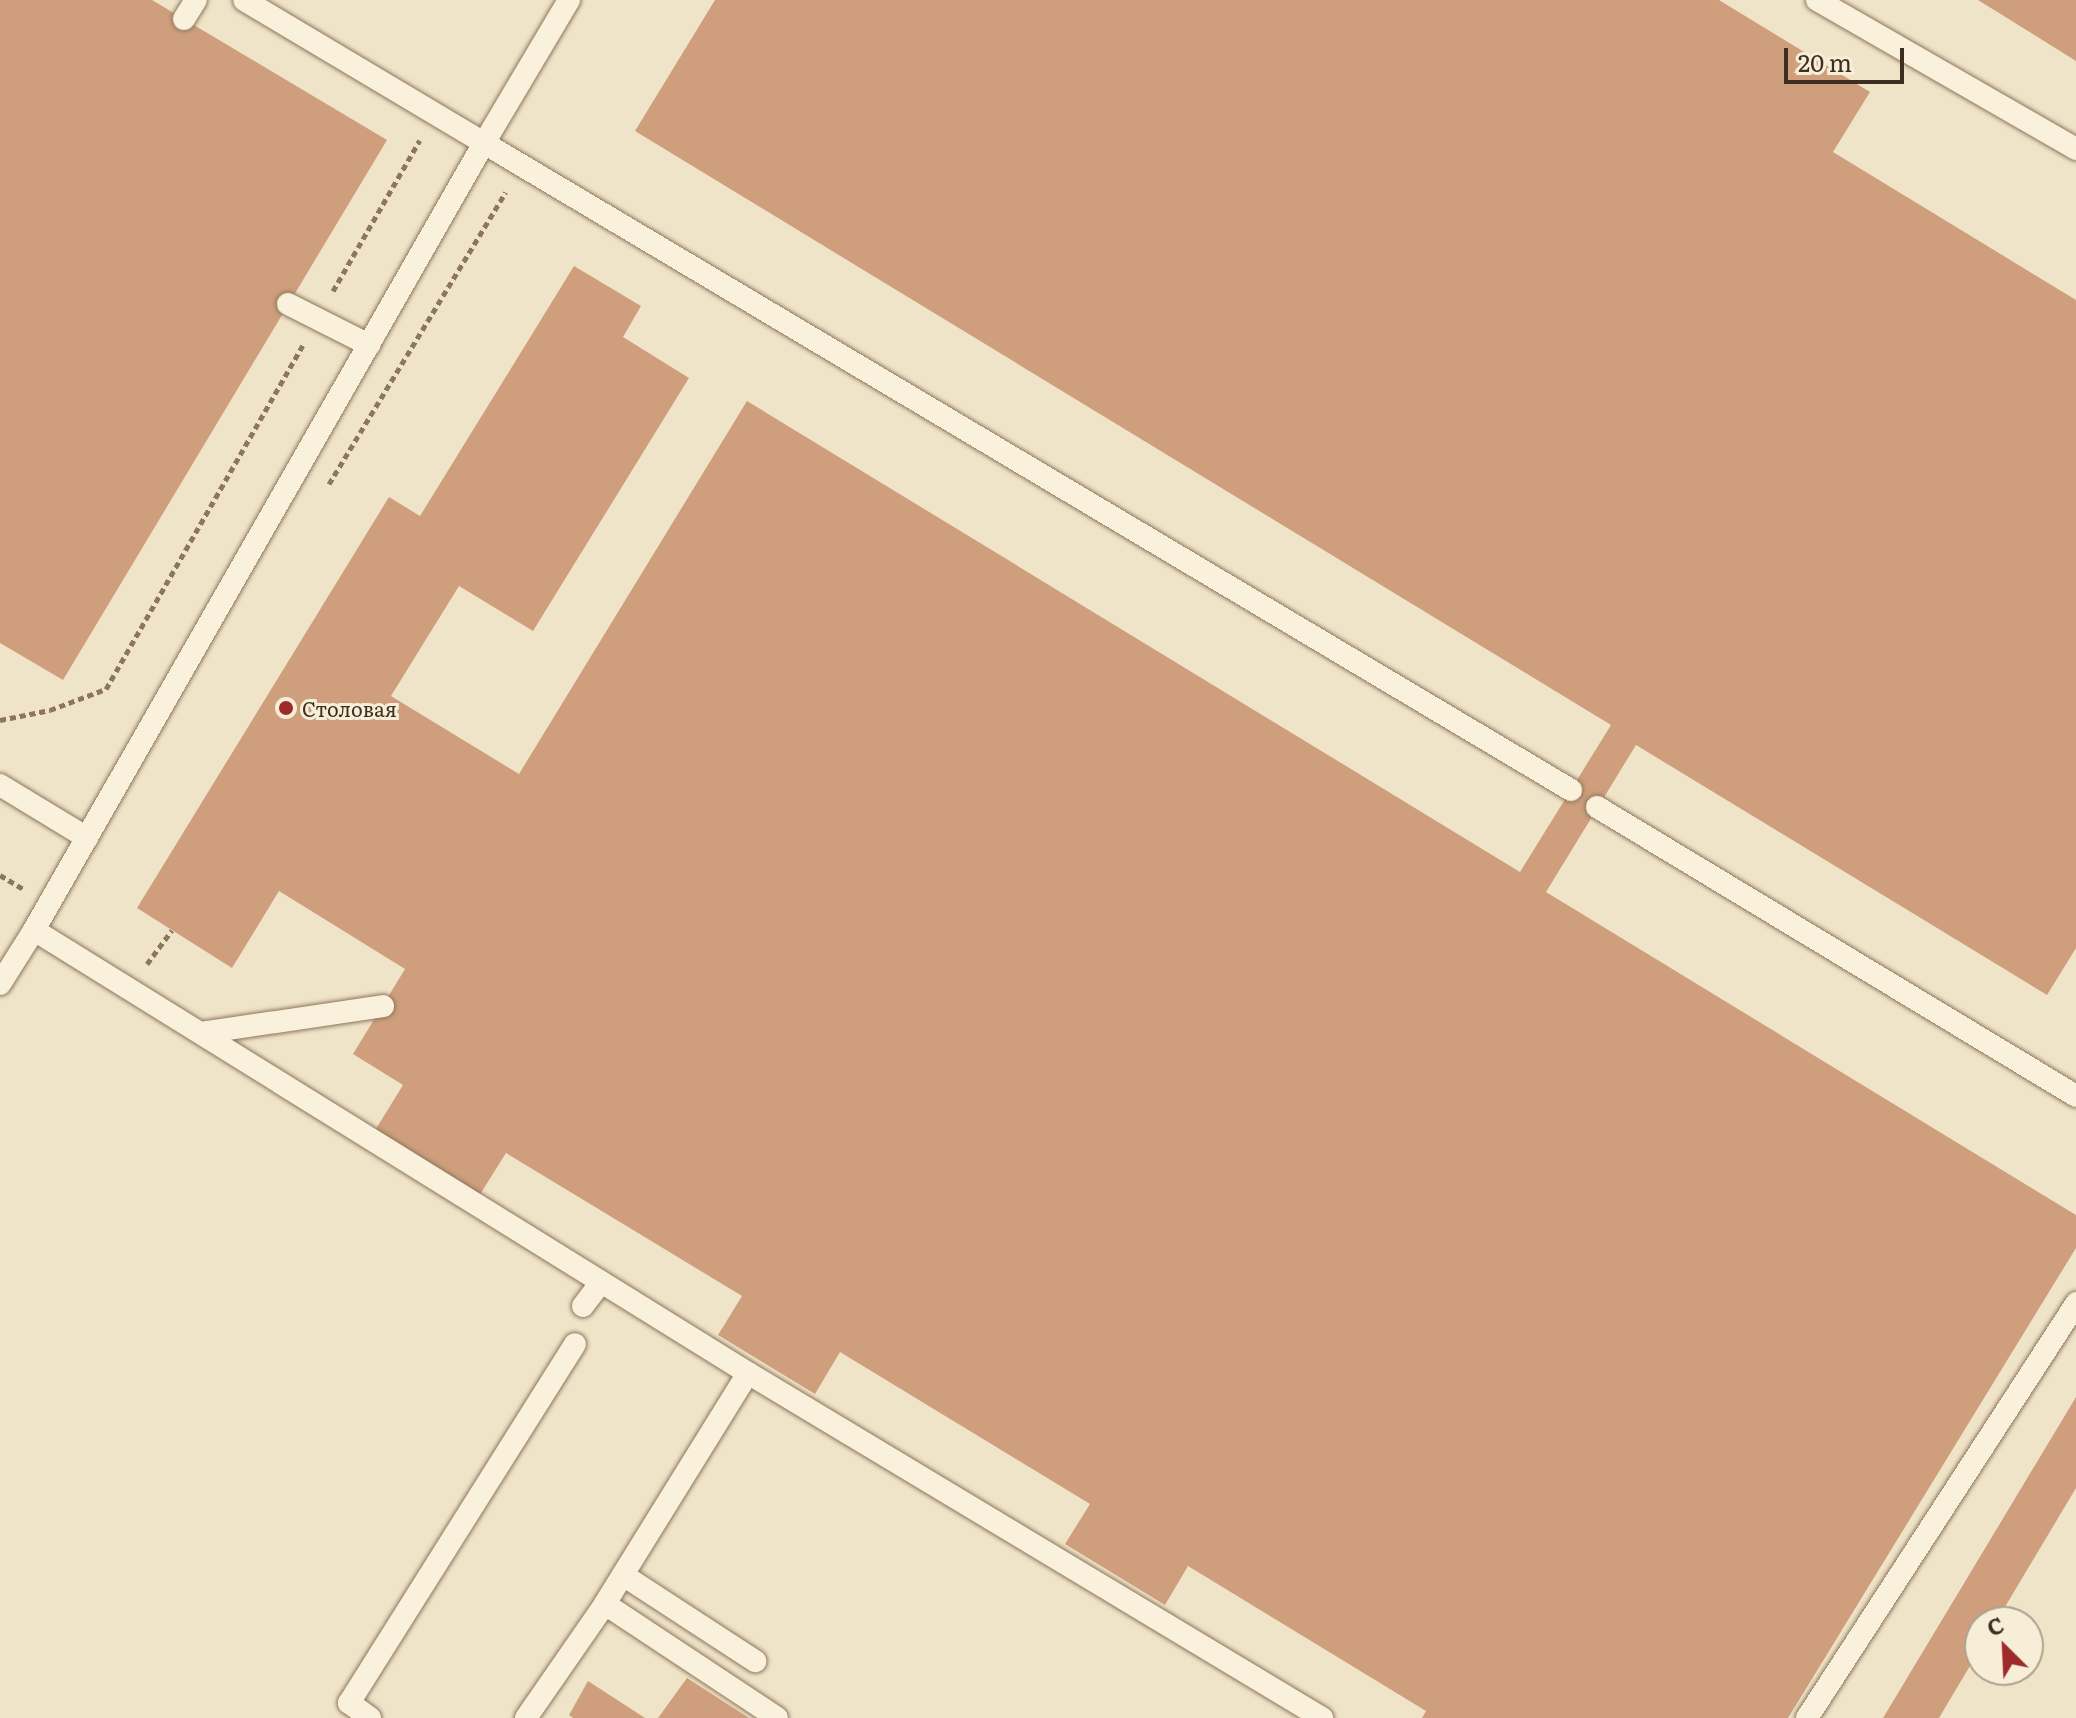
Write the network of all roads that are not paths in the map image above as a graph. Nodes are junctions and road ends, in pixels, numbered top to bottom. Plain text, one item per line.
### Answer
1 (244, 0) edge
2 (569, 0) edge
3 (1817, 0) edge
4 (484, 143) junction
5 (2076, 149) edge
6 (288, 304) dead end
7 (369, 345) junction
8 (0, 785) edge
9 (1571, 790) dead end
10 (1597, 807) dead end
11 (87, 838) junction
12 (34, 930) junction
13 (0, 984) edge
14 (383, 1006) dead end
15 (201, 1033) junction
16 (2076, 1096) edge
17 (601, 1282) junction
18 (2076, 1303) edge
19 (583, 1306) dead end
20 (575, 1344) dead end
21 (748, 1373) junction
22 (623, 1575) junction
23 (605, 1604) junction
24 (755, 1661) dead end
25 (370, 1718) edge
26 (526, 1718) edge
27 (777, 1718) edge
28 (1322, 1718) edge
29 (1807, 1718) edge

1 - 4 lane
2 - 4 lane
3 - 5 lane
4 - 7 lane
4 - 9 lane
6 - 7 lane
7 - 11 lane
8 - 11 lane
10 - 16 lane
11 - 12 lane
12 - 13 lane
12 - 15 lane
14 - 15 lane
15 - 17 lane
17 - 19 lane
17 - 21 lane
18 - 29 lane
20 - 25 lane
21 - 22 lane
21 - 28 lane
22 - 23 lane
22 - 24 lane
23 - 26 lane
23 - 27 lane

